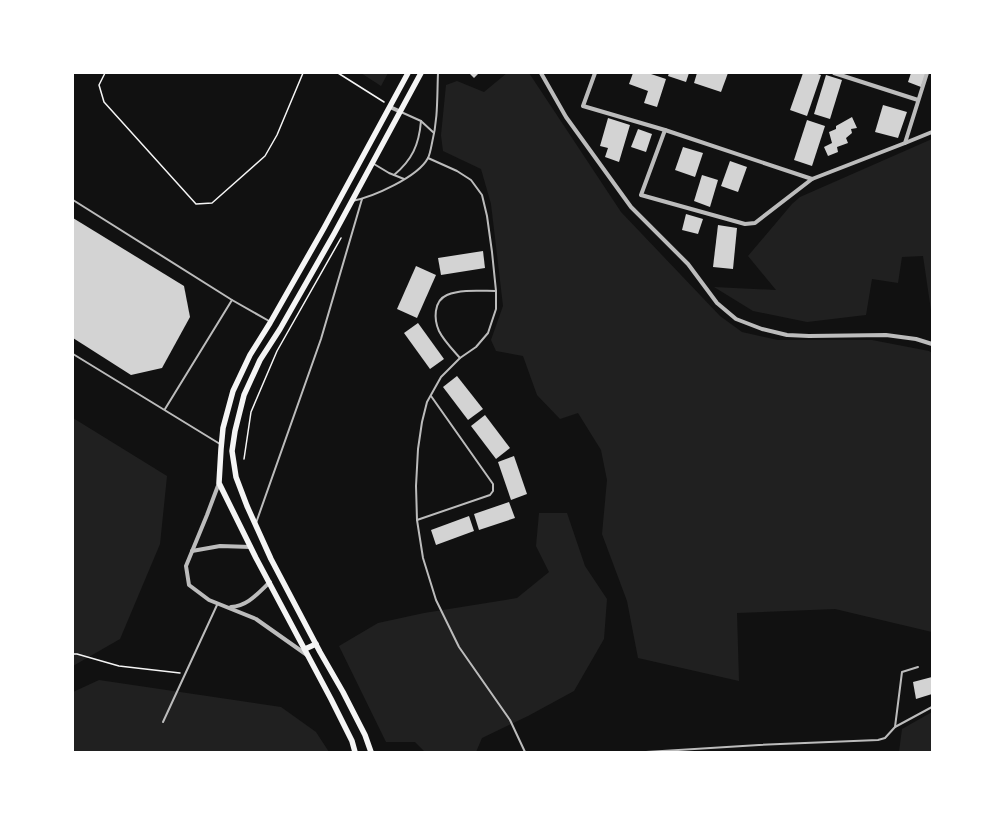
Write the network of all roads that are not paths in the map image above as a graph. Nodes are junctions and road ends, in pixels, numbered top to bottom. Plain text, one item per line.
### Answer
1 (408, 73) edge
2 (421, 73) edge
3 (438, 73) edge
4 (541, 73) edge
5 (595, 73) edge
6 (834, 73) edge
7 (927, 73) edge
8 (918, 100) junction
9 (390, 106) junction
10 (401, 112) junction
11 (421, 121) junction
12 (665, 130) junction
13 (932, 132) edge
14 (434, 133) junction
15 (905, 143) junction
16 (428, 158) junction
17 (373, 164) junction
18 (394, 175) junction
19 (404, 179) junction
20 (812, 179) junction
21 (362, 199) junction
22 (73, 200) edge
23 (352, 201) junction
24 (496, 291) junction
25 (232, 300) junction
26 (276, 313) junction
27 (286, 319) junction
28 (271, 322) junction
29 (932, 344) edge
30 (73, 354) edge
31 (460, 358) junction
32 (431, 396) junction
33 (165, 410) junction
34 (221, 445) junction
35 (219, 483) junction
36 (417, 520) junction
37 (255, 525) junction
38 (251, 547) junction
39 (192, 551) junction
40 (270, 582) junction
41 (218, 603) junction
42 (228, 607) junction
43 (316, 644) junction
44 (305, 649) junction
45 (309, 656) junction
46 (918, 667) dead end
47 (932, 707) edge
48 (163, 722) dead end
49 (895, 727) junction
50 (355, 752) edge
51 (371, 752) edge
52 (525, 752) edge
53 (646, 752) edge

1 - 9 main road
2 - 10 main road
3 - 14 lane
4 - 29 street
5 - 12 street
6 - 8 street
7 - 8 street
8 - 15 street
9 - 10 street
9 - 26 main road
10 - 11 lane
10 - 17 main road
11 - 14 lane
11 - 18 lane
12 - 20 street
12 - 20 street
13 - 15 street
14 - 16 lane
15 - 20 street
16 - 19 lane
16 - 24 lane
17 - 18 lane
17 - 23 main road
18 - 19 lane
19 - 21 lane
21 - 23 lane
21 - 37 lane
22 - 25 lane
23 - 27 main road
24 - 31 lane
24 - 31 lane
25 - 28 lane
25 - 33 lane
26 - 27 main road
26 - 28 main road
27 - 37 main road
28 - 34 main road
30 - 33 lane
31 - 32 lane
32 - 36 lane
32 - 36 lane
33 - 34 lane
34 - 35 main road
35 - 38 main road
35 - 39 street
36 - 52 lane
37 - 43 main road
38 - 39 street
38 - 40 main road
39 - 41 street
40 - 42 street
40 - 44 main road
41 - 42 street
41 - 48 lane
42 - 45 street
43 - 44 main road
43 - 51 main road
44 - 45 main road
45 - 50 main road
46 - 49 lane
47 - 49 lane
49 - 53 lane

